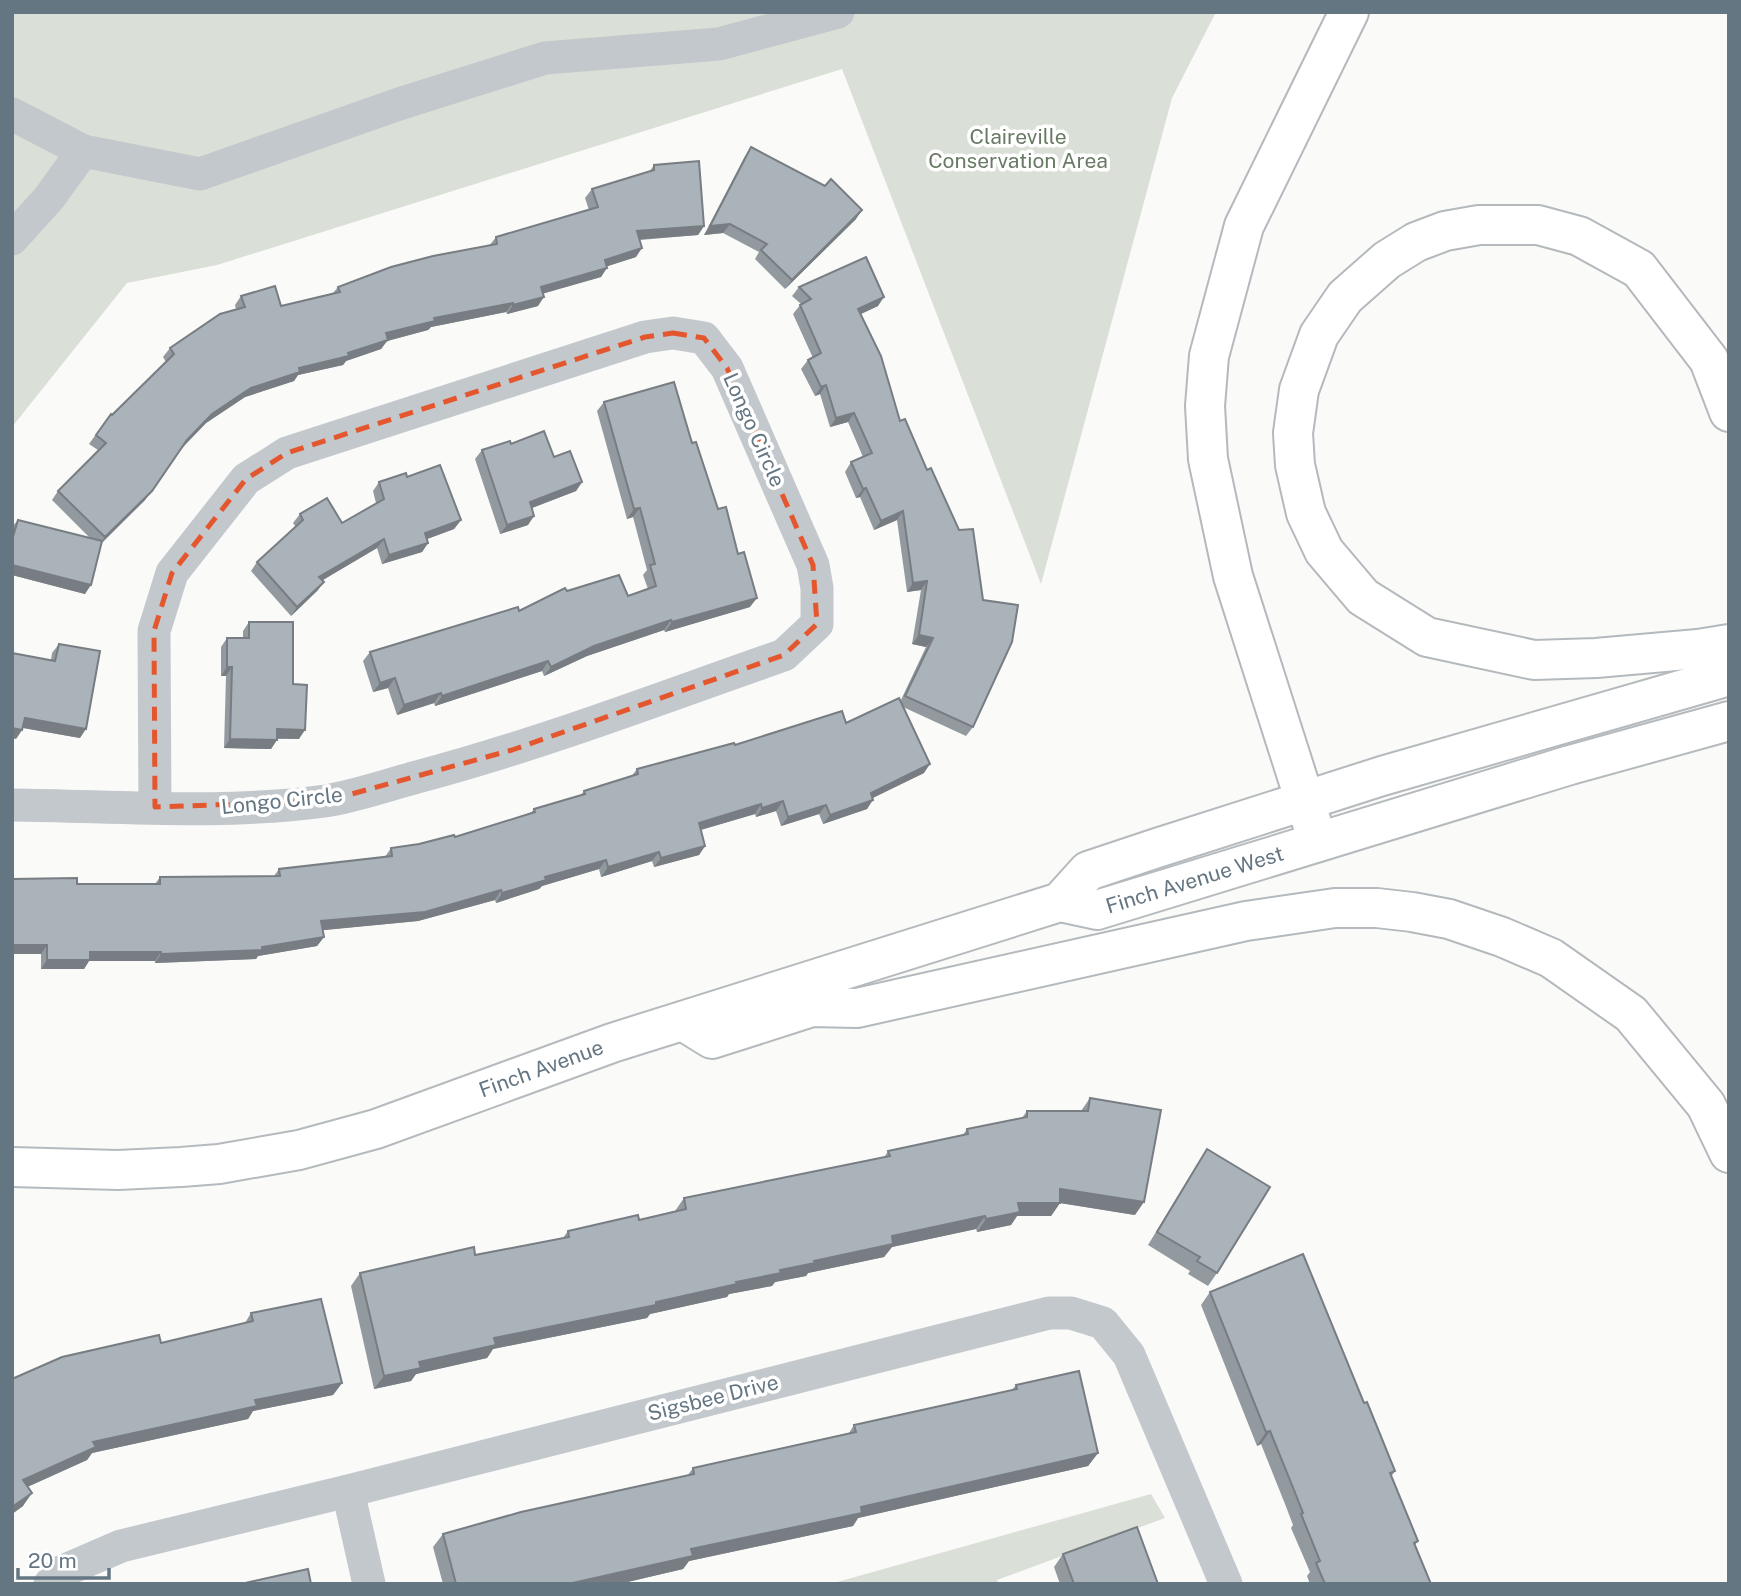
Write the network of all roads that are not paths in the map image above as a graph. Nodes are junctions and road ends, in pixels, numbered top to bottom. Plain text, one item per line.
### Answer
1 (838, 12) edge
2 (1349, 12) edge
3 (12, 114) edge
4 (83, 151) junction
5 (12, 239) edge
6 (1729, 412) edge
7 (1714, 663) edge
8 (1719, 723) edge
9 (1305, 801) junction
10 (12, 805) edge
11 (155, 807) junction
12 (1318, 842) junction
13 (1060, 902) junction
14 (683, 1021) junction
15 (1729, 1153) edge
16 (12, 1167) edge
17 (348, 1491) junction
18 (50, 1584) edge
19 (369, 1584) edge
20 (1226, 1584) edge

1 - 4 street
2 - 9 main road
3 - 4 street
4 - 5 street
6 - 7 main road
7 - 9 main road, Finch Avenue West
8 - 12 main road, Finch Avenue West
9 - 12 main road
9 - 13 main road, Finch Avenue West
10 - 11 street, Longo Circle
11 - 11 street, Longo Circle
12 - 13 main road, Finch Avenue West
13 - 14 main road, Finch Avenue
14 - 15 main road
14 - 16 main road, Finch Avenue
17 - 18 street, Sigsbee Drive
17 - 19 street
17 - 20 street, Sigsbee Drive

